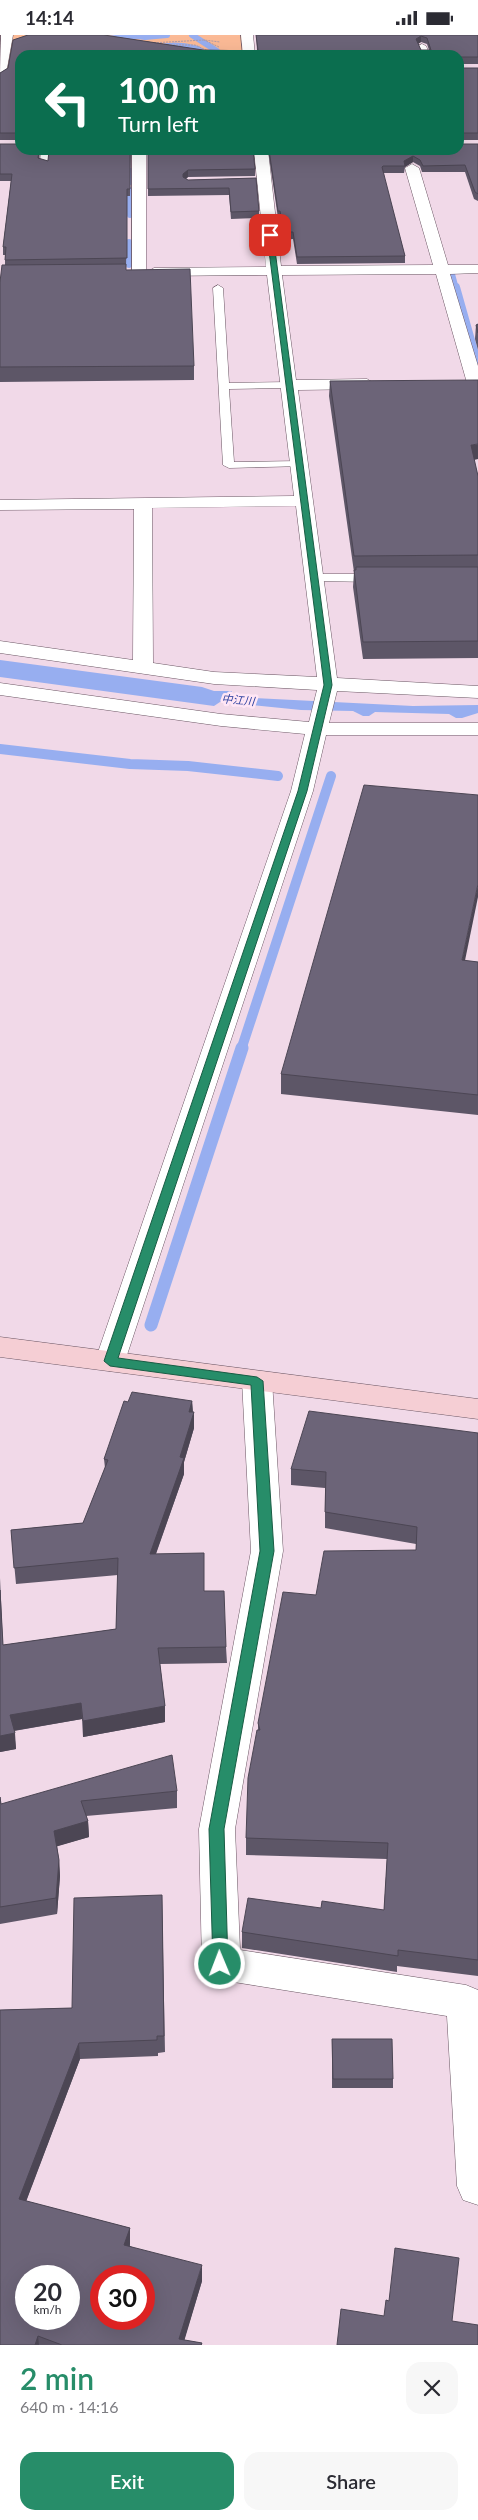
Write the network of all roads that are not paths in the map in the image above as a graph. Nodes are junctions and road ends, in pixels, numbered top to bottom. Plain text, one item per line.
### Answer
1 (7, 35) edge
2 (247, 35) edge
3 (422, 46) edge
4 (249, 50) edge
5 (424, 50) edge
6 (3, 73) edge
7 (45, 155) edge
8 (139, 155) edge
9 (44, 164) edge
10 (412, 168) edge
11 (261, 170) edge
12 (442, 269) junction
13 (478, 269) edge
14 (274, 271) junction
15 (121, 272) edge
16 (139, 272) junction
17 (218, 288) dead end
18 (456, 383) edge
19 (477, 383) edge
20 (387, 384) edge
21 (290, 385) junction
22 (224, 386) junction
23 (300, 464) junction
24 (304, 501) junction
25 (143, 503) junction
26 (0, 505) edge
27 (392, 577) edge
28 (314, 578) junction
29 (0, 647) edge
30 (143, 667) junction
31 (328, 684) junction
32 (0, 689) edge
33 (478, 691) edge
34 (318, 725) junction
35 (478, 729) edge
36 (0, 1347) edge
37 (110, 1361) junction
38 (257, 1381) junction
39 (478, 1409) edge
40 (478, 2186) edge

1 - 6 street
2 - 4 street
3 - 5 lane
7 - 9 lane
8 - 16 street
10 - 12 street
11 - 14 street
12 - 13 street
12 - 14 street
12 - 19 street
14 - 16 street
14 - 21 street
15 - 16 street
17 - 22 lane
18 - 19 street
20 - 21 street
21 - 22 lane
21 - 23 street
22 - 23 lane
23 - 24 street
24 - 25 street
24 - 28 street
25 - 26 street
25 - 30 street
27 - 28 lane
28 - 31 street
29 - 30 street
30 - 31 street
31 - 33 street
31 - 34 street
32 - 34 street
34 - 35 street
34 - 37 street
36 - 37 street
37 - 38 street
38 - 39 street
38 - 40 street

